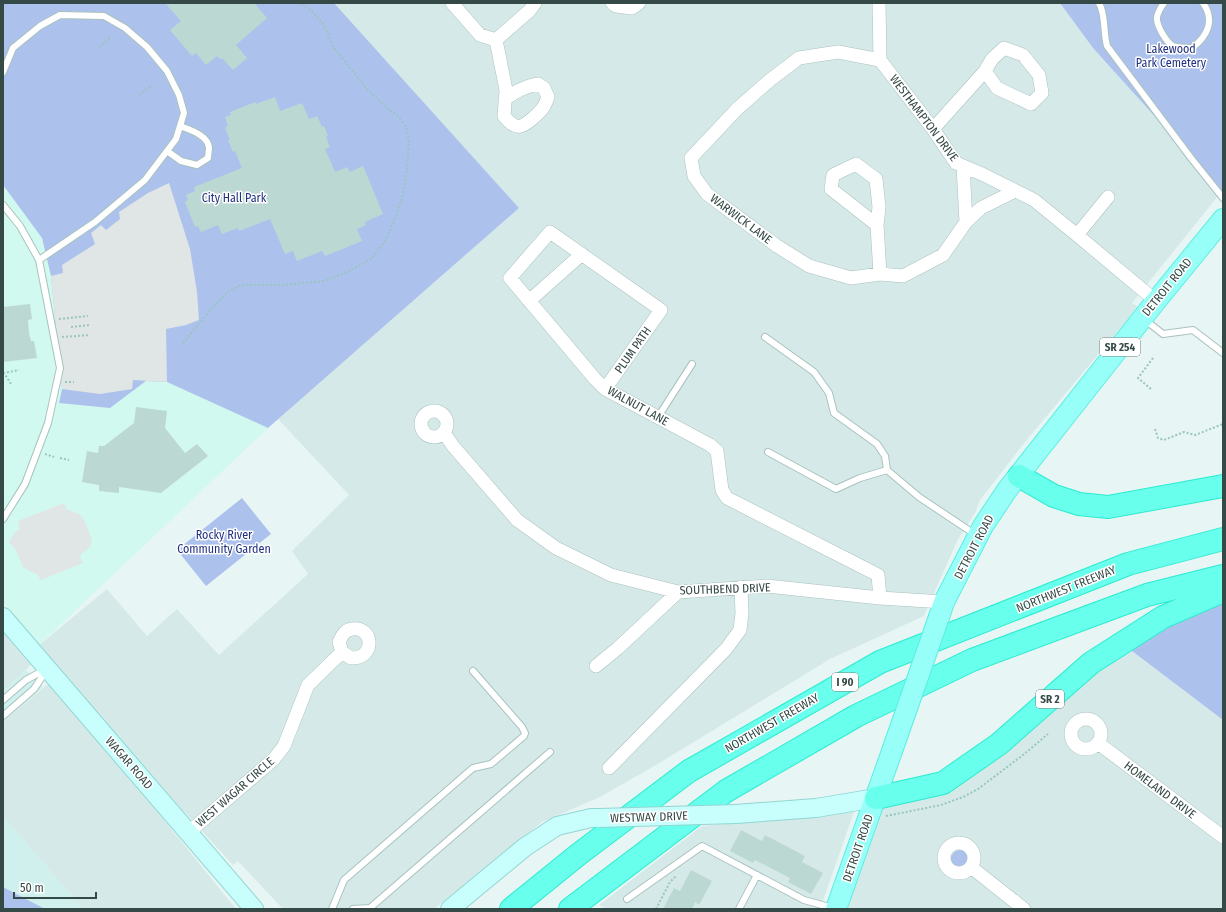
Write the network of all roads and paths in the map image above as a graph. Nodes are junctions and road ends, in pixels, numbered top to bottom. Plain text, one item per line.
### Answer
1 (302, 3) edge
2 (452, 3) edge
3 (535, 3) edge
4 (612, 3) edge
5 (639, 3) edge
6 (879, 3) edge
7 (1099, 3) edge
8 (1164, 3) edge
9 (1203, 3) edge
10 (110, 37) dead end
11 (496, 40) junction
12 (99, 47) dead end
13 (880, 60) junction
14 (985, 71) junction
15 (3, 72) edge
16 (152, 85) dead end
17 (139, 95) dead end
18 (505, 99) dead end
19 (180, 126) junction
20 (934, 129) junction
21 (167, 151) junction
22 (963, 166) junction
23 (1015, 191) junction
24 (1108, 198) dead end
25 (1223, 198) edge
26 (3, 205) edge
27 (1223, 219) edge
28 (966, 222) junction
29 (877, 225) junction
30 (1077, 235) junction
31 (582, 254) junction
32 (39, 260) junction
33 (880, 274) junction
34 (529, 301) junction
35 (1156, 301) junction
36 (661, 310) joint
37 (88, 316) dead end
38 (1142, 318) junction
39 (51, 320) junction
40 (90, 325) dead end
41 (71, 327) dead end
42 (90, 335) dead end
43 (72, 336) dead end
44 (765, 337) dead end
45 (183, 343) dead end
46 (1223, 353) edge
47 (1153, 358) dead end
48 (692, 364) dead end
49 (19, 370) dead end
50 (4, 372) edge
51 (11, 384) dead end
52 (1151, 388) dead end
53 (606, 389) junction
54 (658, 417) junction
55 (1223, 424) edge
56 (1155, 429) dead end
57 (444, 433) dead end
58 (768, 452) dead end
59 (60, 458) dead end
60 (69, 460) dead end
61 (887, 470) junction
62 (1019, 476) junction
63 (1223, 486) edge
64 (3, 519) edge
65 (978, 536) junction
66 (1223, 539) edge
67 (1223, 576) edge
68 (741, 587) junction
69 (1223, 591) edge
70 (678, 592) junction
71 (880, 598) junction
72 (941, 610) junction
73 (3, 617) edge
74 (342, 652) dead end
75 (596, 666) dead end
76 (48, 668) junction
77 (473, 671) dead end
78 (3, 700) edge
79 (3, 716) edge
80 (1098, 743) dead end
81 (550, 752) dead end
82 (609, 768) dead end
83 (876, 798) junction
84 (189, 832) junction
85 (1223, 837) edge
86 (685, 858) junction
87 (971, 868) dead end
88 (757, 875) junction
89 (627, 899) dead end
90 (254, 909) edge
91 (332, 909) edge
92 (353, 909) edge
93 (450, 909) edge
94 (511, 909) edge
95 (570, 909) edge
96 (656, 909) edge
97 (739, 909) edge
98 (837, 909) edge
99 (1024, 909) edge

1 - 45 path
2 - 11 street
3 - 11 street
4 - 5 street
6 - 13 street
7 - 25 lane
8 - 9 lane
10 - 12 path
11 - 18 street
13 - 20 street, WESTHAMPTON DRIVE
13 - 33 street, WARWICK LANE
14 - 14 street
14 - 20 street
15 - 19 lane
16 - 17 path
19 - 21 lane
19 - 21 lane
20 - 22 street, WESTHAMPTON DRIVE
21 - 32 lane
22 - 23 street, WESTHAMPTON DRIVE
22 - 28 street
23 - 28 street, WARWICK LANE
23 - 30 street, WESTHAMPTON DRIVE
24 - 30 street
26 - 32 lane
27 - 35 main road, DETROIT ROAD / SR 254
28 - 33 street, WARWICK LANE
29 - 29 street
29 - 33 street
30 - 35 street, WESTHAMPTON DRIVE
31 - 34 street
31 - 34 street, WALNUT LANE
31 - 36 street, WALNUT LANE
32 - 39 lane
34 - 53 street, WALNUT LANE
35 - 38 main road, DETROIT ROAD / SR 254
36 - 53 street, PLUM PATH
37 - 39 path
38 - 46 lane
38 - 62 main road, DETROIT ROAD / SR 254
39 - 64 lane
40 - 41 path
42 - 43 path
44 - 61 lane
47 - 52 path
48 - 54 lane
49 - 50 path
50 - 51 path
53 - 54 street, WALNUT LANE
54 - 71 street, WALNUT LANE
55 - 56 path
57 - 70 street, SOUTHBEND DRIVE
58 - 61 lane
59 - 60 path
61 - 65 lane
62 - 63 highway
62 - 65 main road, DETROIT ROAD
65 - 72 main road, DETROIT ROAD
66 - 94 highway, NORTHWEST FREEWAY / I 90
67 - 95 highway
68 - 70 street, SOUTHBEND DRIVE
68 - 71 street, SOUTHBEND DRIVE
68 - 82 street
69 - 83 highway, SR 2
70 - 75 street
71 - 72 street, SOUTHBEND DRIVE
72 - 83 main road, DETROIT ROAD, bridge
73 - 76 main road, WAGAR ROAD
74 - 84 street, WEST WAGAR CIRCLE
76 - 78 lane
76 - 79 lane
76 - 84 main road, WAGAR ROAD
77 - 91 lane
80 - 85 street, HOMELAND DRIVE
81 - 92 lane
83 - 93 main road, WESTWAY DRIVE, bridge
83 - 98 main road, DETROIT ROAD
84 - 90 main road, WAGAR ROAD
86 - 88 lane
86 - 89 lane
86 - 96 path
87 - 99 street
88 - 97 lane
88 - 98 lane

